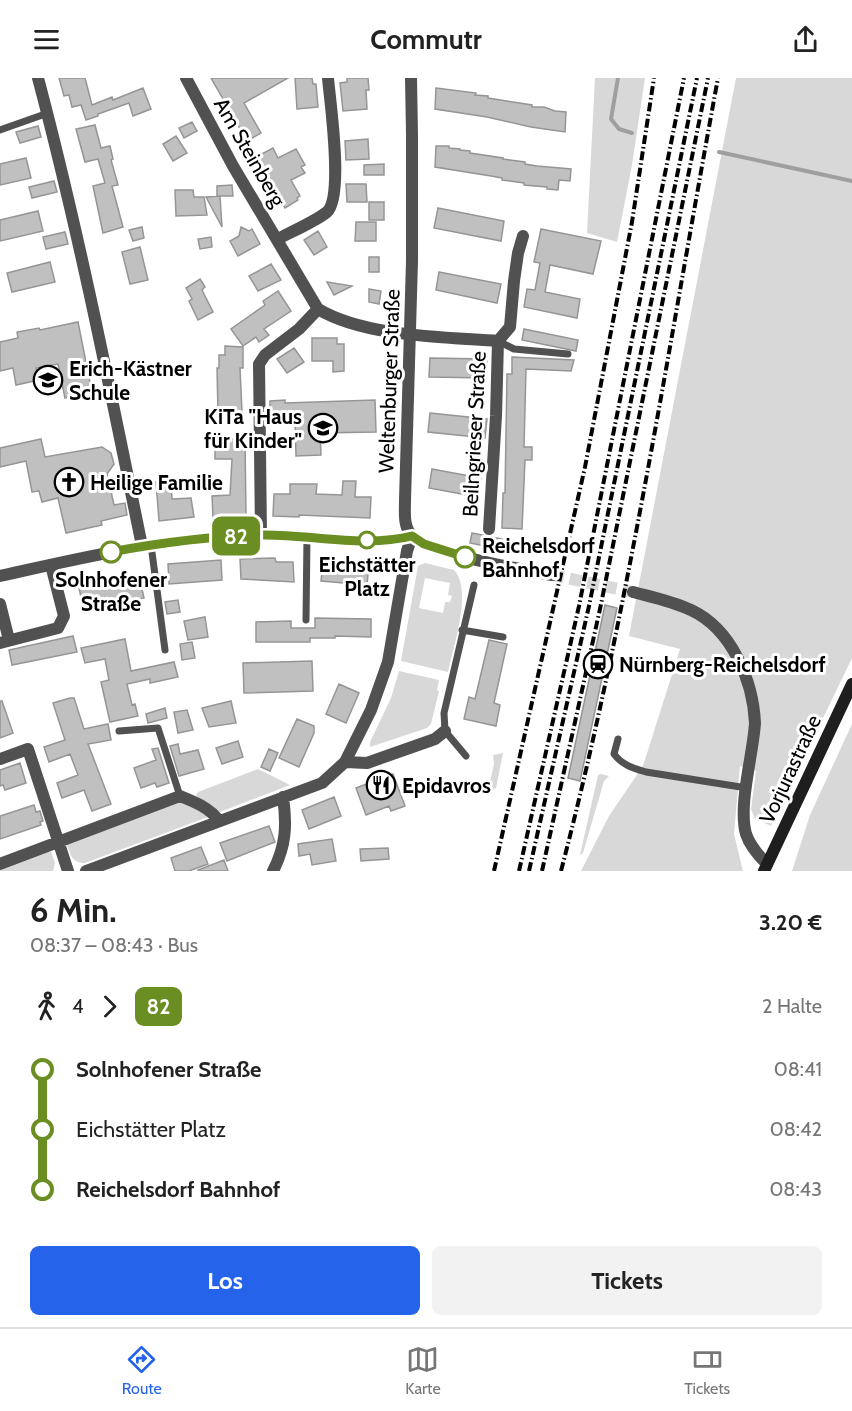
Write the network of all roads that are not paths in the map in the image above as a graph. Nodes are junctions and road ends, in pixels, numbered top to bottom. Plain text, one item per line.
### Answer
1 (38, 78) edge
2 (328, 78) edge
3 (411, 78) edge
4 (191, 80) edge
5 (48, 113) junction
6 (0, 130) edge
7 (523, 236) dead end
8 (278, 239) junction
9 (318, 309) junction
10 (410, 335) junction
11 (498, 341) junction
12 (568, 354) dead end
13 (489, 530) dead end
14 (261, 535) junction
15 (307, 536) junction
16 (412, 536) junction
17 (146, 546) junction
18 (51, 565) junction
19 (552, 575) tunnel mouth
20 (0, 576) edge
21 (474, 585) dead end
22 (633, 592) tunnel mouth
23 (0, 604) edge
24 (306, 620) dead end
25 (462, 630) junction
26 (503, 637) dead end
27 (5, 642) edge
28 (165, 650) dead end
29 (852, 684) edge
30 (119, 731) dead end
31 (445, 731) junction
32 (618, 739) dead end
33 (466, 756) dead end
34 (0, 759) edge
35 (345, 762) junction
36 (747, 788) junction
37 (180, 796) junction
38 (283, 797) junction
39 (219, 821) junction
40 (58, 842) junction
41 (0, 864) edge
42 (766, 868) edge
43 (68, 871) edge
44 (86, 871) edge
45 (273, 871) edge

1 - 5 street
2 - 8 street, Am Steinberg
3 - 10 street, Weltenburger Straße
4 - 8 street, Am Steinberg
5 - 6 lane
5 - 17 street
7 - 11 street, Beilngrieser Straße
8 - 9 street, Am Steinberg
9 - 10 street
9 - 14 street
10 - 11 street, Beilngrieser Straße
10 - 16 street, Weltenburger Straße
11 - 12 lane
11 - 13 street, Beilngrieser Straße
14 - 15 street
14 - 17 street
15 - 16 street
15 - 24 lane
16 - 19 street
16 - 35 street
17 - 18 street
17 - 28 lane
18 - 20 street
18 - 27 street
21 - 25 lane
22 - 36 street
23 - 27 street
25 - 26 lane
25 - 31 lane
29 - 42 main road, Vorjurastraße
30 - 37 lane
31 - 33 lane
31 - 35 street
32 - 36 lane
34 - 40 street
35 - 38 street
36 - 42 street
37 - 39 street
37 - 40 street
38 - 39 street
38 - 45 street
39 - 44 street
40 - 41 street
40 - 43 street

